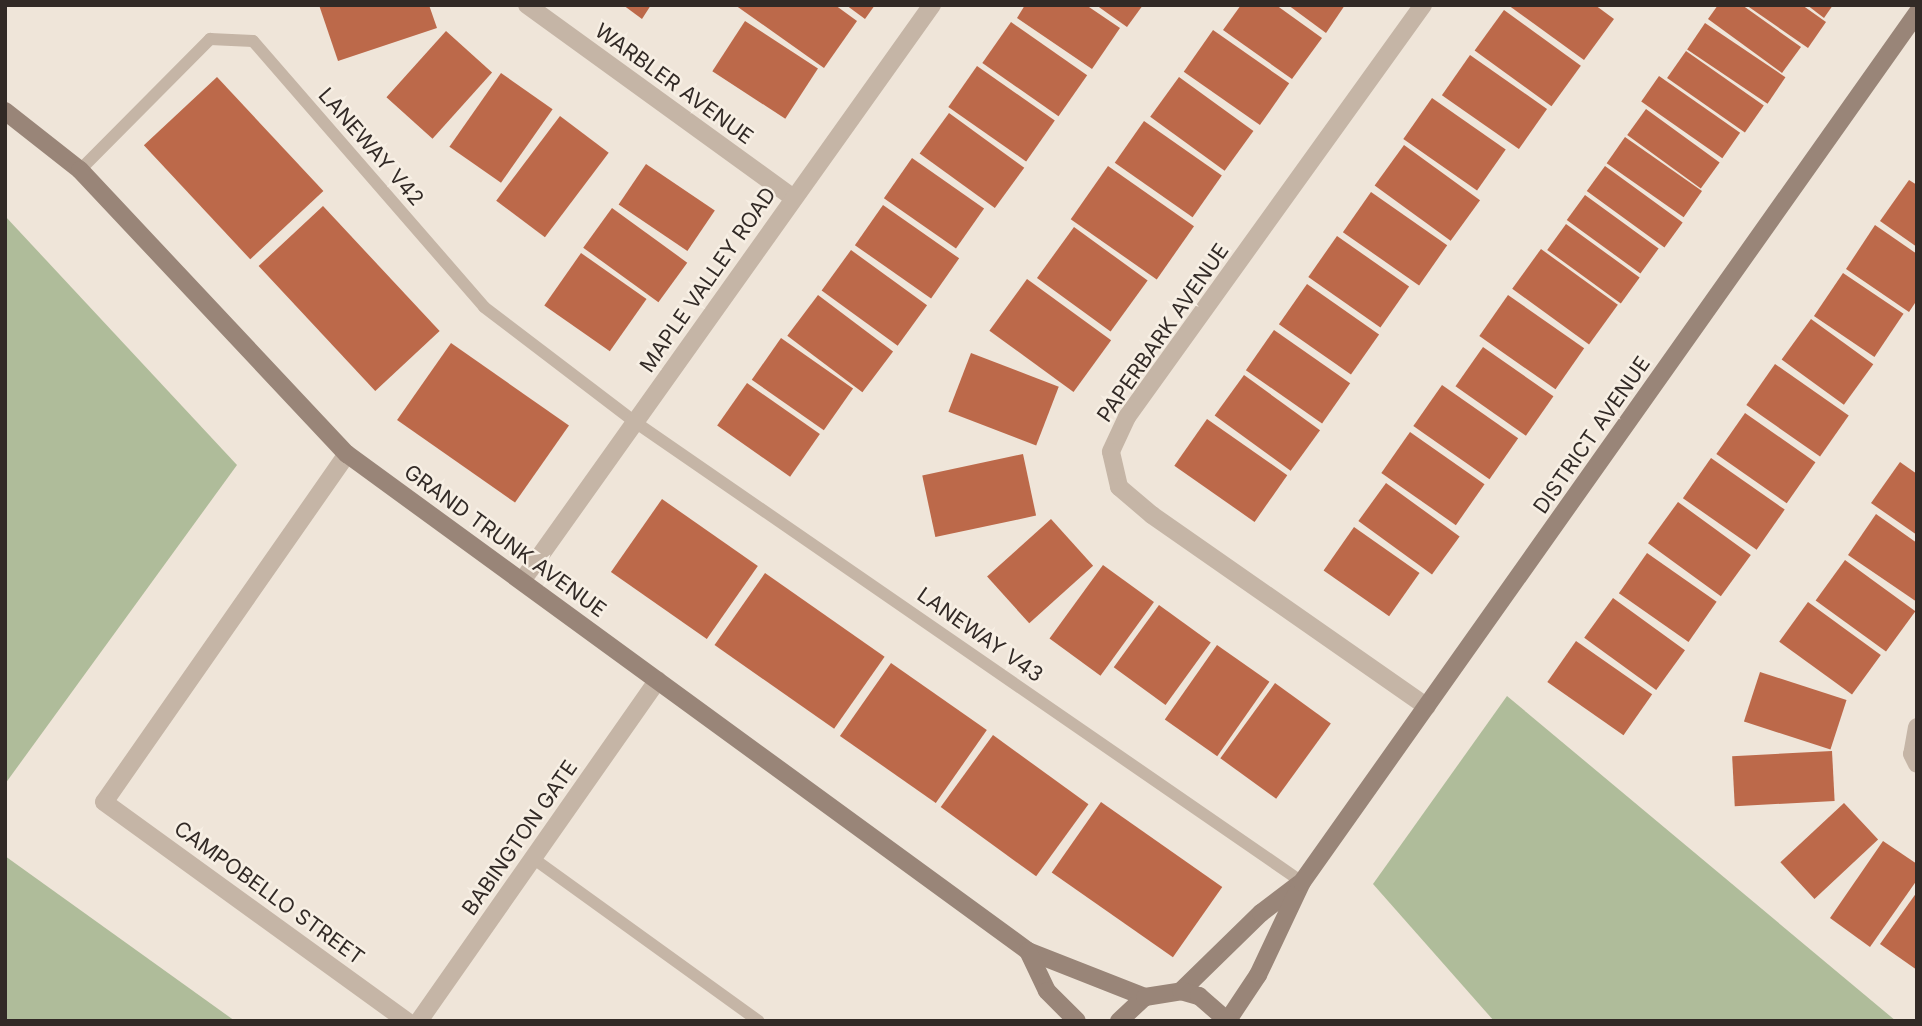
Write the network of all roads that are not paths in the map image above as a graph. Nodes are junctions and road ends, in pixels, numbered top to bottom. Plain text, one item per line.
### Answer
1 (527, 5) edge
2 (932, 5) edge
3 (1423, 5) edge
4 (1917, 12) edge
5 (5, 111) edge
6 (80, 170) junction
7 (794, 198) junction
8 (635, 422) junction
9 (347, 454) junction
10 (522, 581) junction
11 (658, 680) junction
12 (1427, 707) junction
13 (1917, 727) edge
14 (1917, 764) edge
15 (534, 859) junction
16 (1302, 882) junction
17 (1028, 951) junction
18 (1181, 991) junction
19 (1145, 998) junction
20 (1228, 1020) edge
21 (407, 1021) edge
22 (419, 1021) edge
23 (759, 1021) edge
24 (1077, 1021) edge
25 (1119, 1021) edge

1 - 7 street, WARBLER AVENUE
2 - 7 street, MAPLE VALLEY ROAD
3 - 12 street, PAPERBARK AVENUE
4 - 12 street, DISTRICT AVENUE
5 - 6 street, GRAND TRUNK AVENUE
6 - 8 lane, LANEWAY V42
6 - 9 street, GRAND TRUNK AVENUE
7 - 8 street, MAPLE VALLEY ROAD
8 - 10 street, MAPLE VALLEY ROAD
8 - 16 lane, LANEWAY V43
9 - 10 street, GRAND TRUNK AVENUE
9 - 21 street, CAMPOBELLO STREET
10 - 11 street, GRAND TRUNK AVENUE
11 - 15 street, BABINGTON GATE
11 - 17 street, GRAND TRUNK AVENUE
12 - 16 street, DISTRICT AVENUE
13 - 14 street
15 - 22 street, BABINGTON GATE
15 - 23 lane
16 - 18 street, DISTRICT AVENUE
16 - 20 street, DISTRICT AVENUE
17 - 19 street, GRAND TRUNK AVENUE
17 - 24 street, GRAND TRUNK AVENUE
18 - 19 street
18 - 20 street
19 - 25 street

